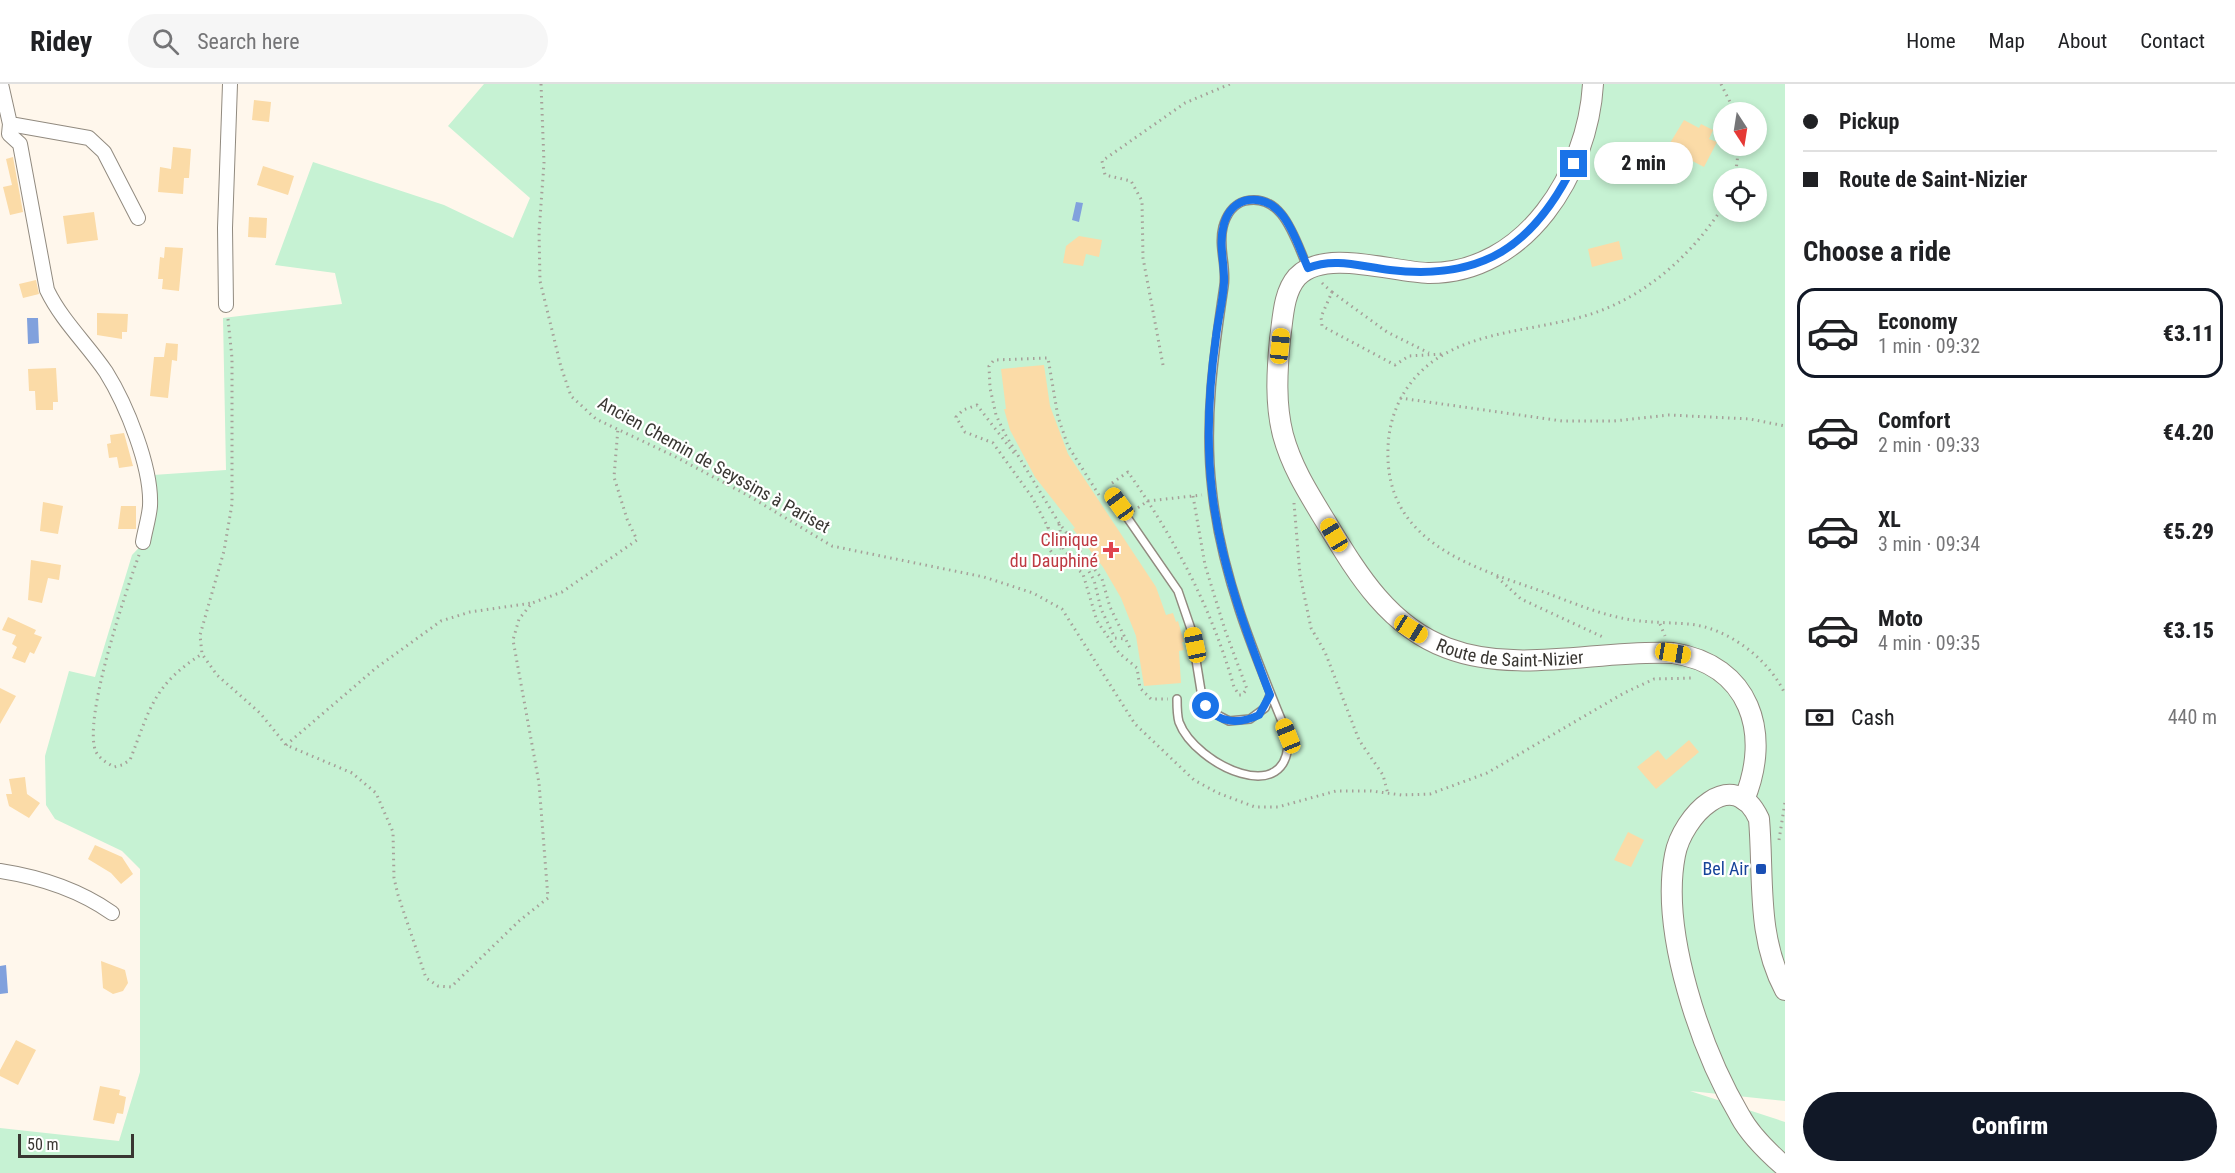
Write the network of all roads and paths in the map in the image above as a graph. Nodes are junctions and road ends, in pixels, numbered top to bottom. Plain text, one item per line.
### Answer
1 (1, 84) edge
2 (230, 84) edge
3 (541, 84) edge
4 (1230, 84) edge
5 (1593, 84) edge
6 (1721, 84) edge
7 (1730, 102) edge
8 (10, 129) junction
9 (0, 145) edge
10 (138, 218) dead end
11 (1713, 220) edge
12 (1308, 268) junction
13 (1332, 292) junction
14 (226, 305) joint
15 (1429, 353) junction
16 (1444, 354) junction
17 (1163, 365) dead end
18 (1400, 398) junction
19 (1785, 426) edge
20 (618, 428) junction
21 (1017, 456) junction
22 (1108, 486) dead end
23 (1111, 494) joint
24 (1212, 495) junction
25 (1193, 496) junction
26 (1294, 499) dead end
27 (1148, 501) junction
28 (1126, 515) junction
29 (1059, 522) junction
30 (1048, 525) junction
31 (143, 542) joint
32 (1064, 548) junction
33 (1496, 576) junction
34 (532, 603) junction
35 (1125, 639) junction
36 (1614, 641) dead end
37 (1131, 650) dead end
38 (202, 654) junction
39 (1697, 678) dead end
40 (1111, 689) dead end
41 (1785, 694) edge
42 (1270, 695) junction
43 (1177, 699) joint
44 (286, 745) junction
45 (1744, 800) junction
46 (1785, 802) edge
47 (1778, 847) dead end
48 (0, 871) edge
49 (112, 913) dead end
50 (1785, 990) edge
51 (1785, 1167) edge

1 - 8 street
2 - 14 street
3 - 20 path, Ancien Chemin de Seyssins à Pariset
4 - 17 path
5 - 12 main road
6 - 7 path
8 - 9 street
8 - 10 street
8 - 31 street
11 - 16 path
12 - 13 path
12 - 24 lane
12 - 45 main road, Route de Saint-Nizier
13 - 15 path
13 - 15 path
14 - 38 path
15 - 16 path
16 - 18 path
18 - 19 path
18 - 33 path
20 - 34 path
20 - 40 path, Ancien Chemin de Seyssins à Pariset
21 - 23 path
21 - 29 path
21 - 30 path
22 - 27 path
23 - 28 lane
24 - 25 path
24 - 42 lane
25 - 27 path
25 - 27 path
26 - 39 path
27 - 28 path
28 - 42 lane
29 - 32 path
29 - 35 path
30 - 32 path
30 - 43 path
31 - 38 path
32 - 35 path
33 - 36 path
33 - 41 path
34 - 44 path
34 - 44 path
35 - 37 path
38 - 44 path
42 - 43 lane
45 - 50 main road
45 - 51 main road
46 - 47 path
48 - 49 street

